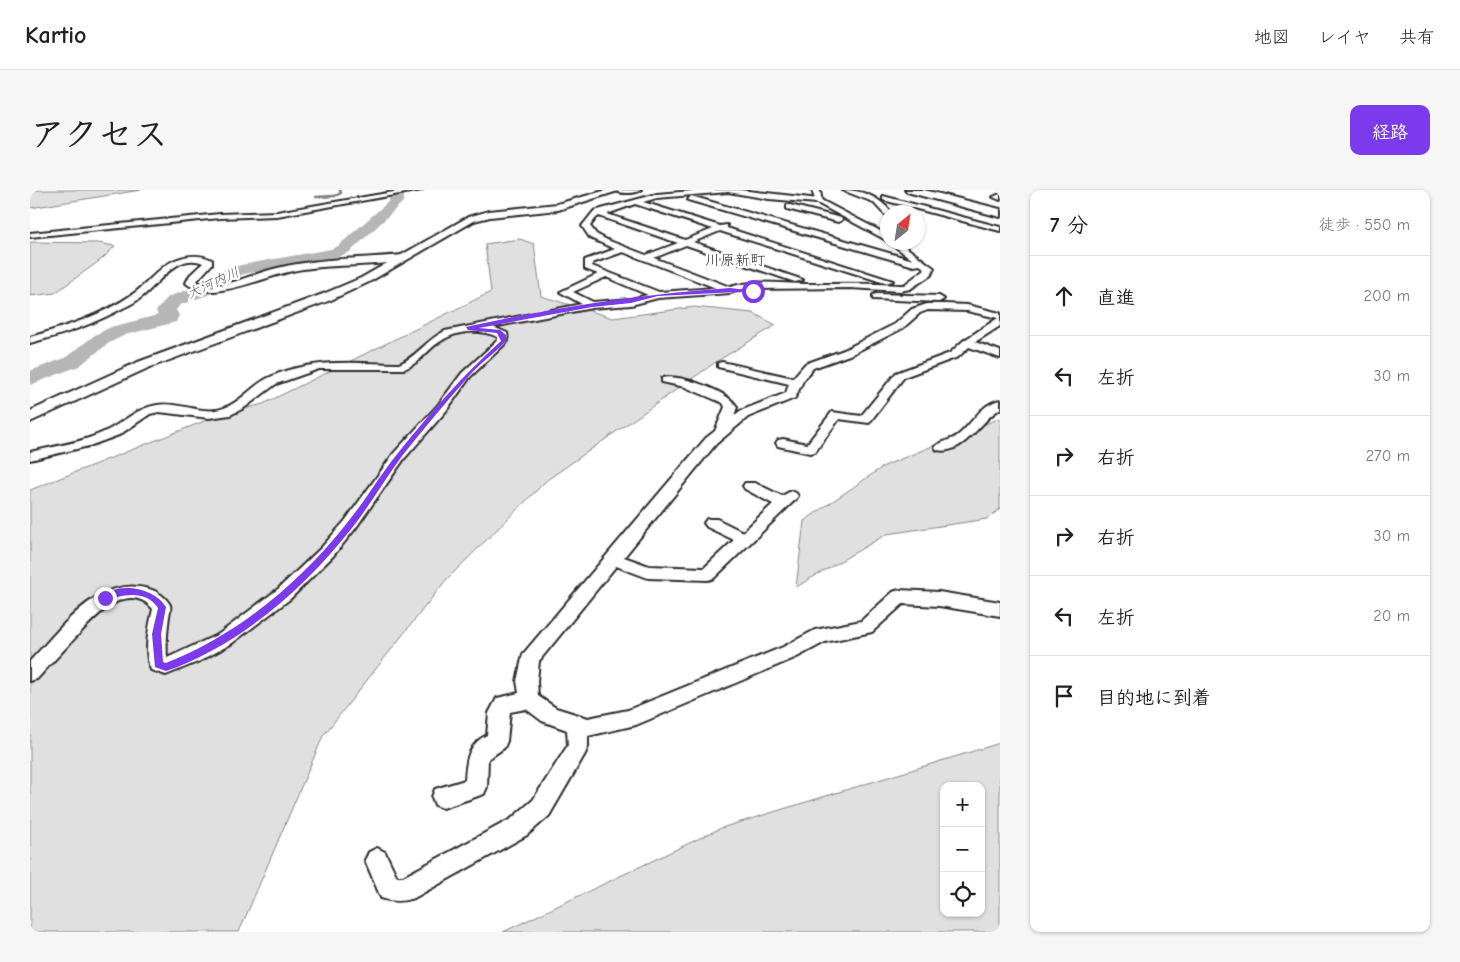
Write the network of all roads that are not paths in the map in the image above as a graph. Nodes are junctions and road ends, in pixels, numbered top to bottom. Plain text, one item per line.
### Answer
1 (418, 190) edge
2 (617, 190) edge
3 (636, 190) edge
4 (816, 190) edge
5 (846, 190) edge
6 (915, 190) edge
7 (743, 193) junction
8 (677, 194) junction
9 (886, 198) junction
10 (876, 200) junction
11 (819, 201) junction
12 (634, 202) junction
13 (881, 205) edge
14 (774, 207) junction
15 (1000, 213) edge
16 (597, 214) junction
17 (752, 216) junction
18 (721, 229) junction
19 (865, 229) junction
20 (1000, 230) edge
21 (30, 235) edge
22 (880, 236) edge
23 (852, 238) dead end
24 (843, 242) junction
25 (685, 243) junction
26 (623, 249) junction
27 (904, 250) edge
28 (403, 258) junction
29 (647, 258) junction
30 (814, 258) junction
31 (930, 268) junction
32 (606, 274) junction
33 (782, 275) junction
34 (819, 287) junction
35 (907, 287) junction
36 (730, 290) junction
37 (658, 295) junction
38 (592, 306) junction
39 (1000, 307) edge
40 (1000, 316) edge
41 (1000, 321) edge
42 (468, 328) junction
43 (30, 340) edge
44 (967, 343) junction
45 (1000, 355) edge
46 (722, 365) dead end
47 (666, 380) dead end
48 (796, 382) junction
49 (1000, 404) edge
50 (30, 417) edge
51 (720, 434) junction
52 (783, 443) dead end
53 (942, 447) dead end
54 (30, 456) edge
55 (750, 486) dead end
56 (712, 523) dead end
57 (746, 539) junction
58 (613, 559) junction
59 (1000, 610) edge
60 (30, 673) edge
61 (529, 700) junction
62 (577, 725) junction
63 (443, 797) dead end
64 (377, 860) dead end

1 - 21 street
2 - 3 street
2 - 28 street
4 - 11 street
5 - 10 street
6 - 9 street
6 - 15 main road
7 - 8 street
7 - 11 street
7 - 14 street
8 - 12 street
8 - 17 street
9 - 10 street
9 - 20 street
10 - 13 street
11 - 19 street
12 - 16 street
12 - 18 street
14 - 17 street
14 - 19 street
16 - 25 street
16 - 26 street
17 - 18 street
17 - 24 street
18 - 25 street
18 - 30 street
19 - 22 street
23 - 24 street
24 - 30 street
24 - 31 street
25 - 29 street
25 - 33 street
26 - 29 street
26 - 32 street
27 - 31 street
28 - 43 street
28 - 50 street
29 - 36 street
30 - 33 street
30 - 35 street
31 - 35 street
32 - 37 street
32 - 38 street
33 - 34 street
34 - 35 street
34 - 36 street
36 - 37 street
36 - 39 street
37 - 38 street
38 - 42 street
40 - 48 street
41 - 44 street
42 - 54 street
42 - 60 street
44 - 45 street
44 - 52 street
46 - 48 street
47 - 51 street
48 - 51 street
49 - 53 street
51 - 58 street
55 - 57 street
56 - 57 street
57 - 58 street
58 - 61 street
59 - 62 street
61 - 62 street
61 - 63 street
62 - 64 street

